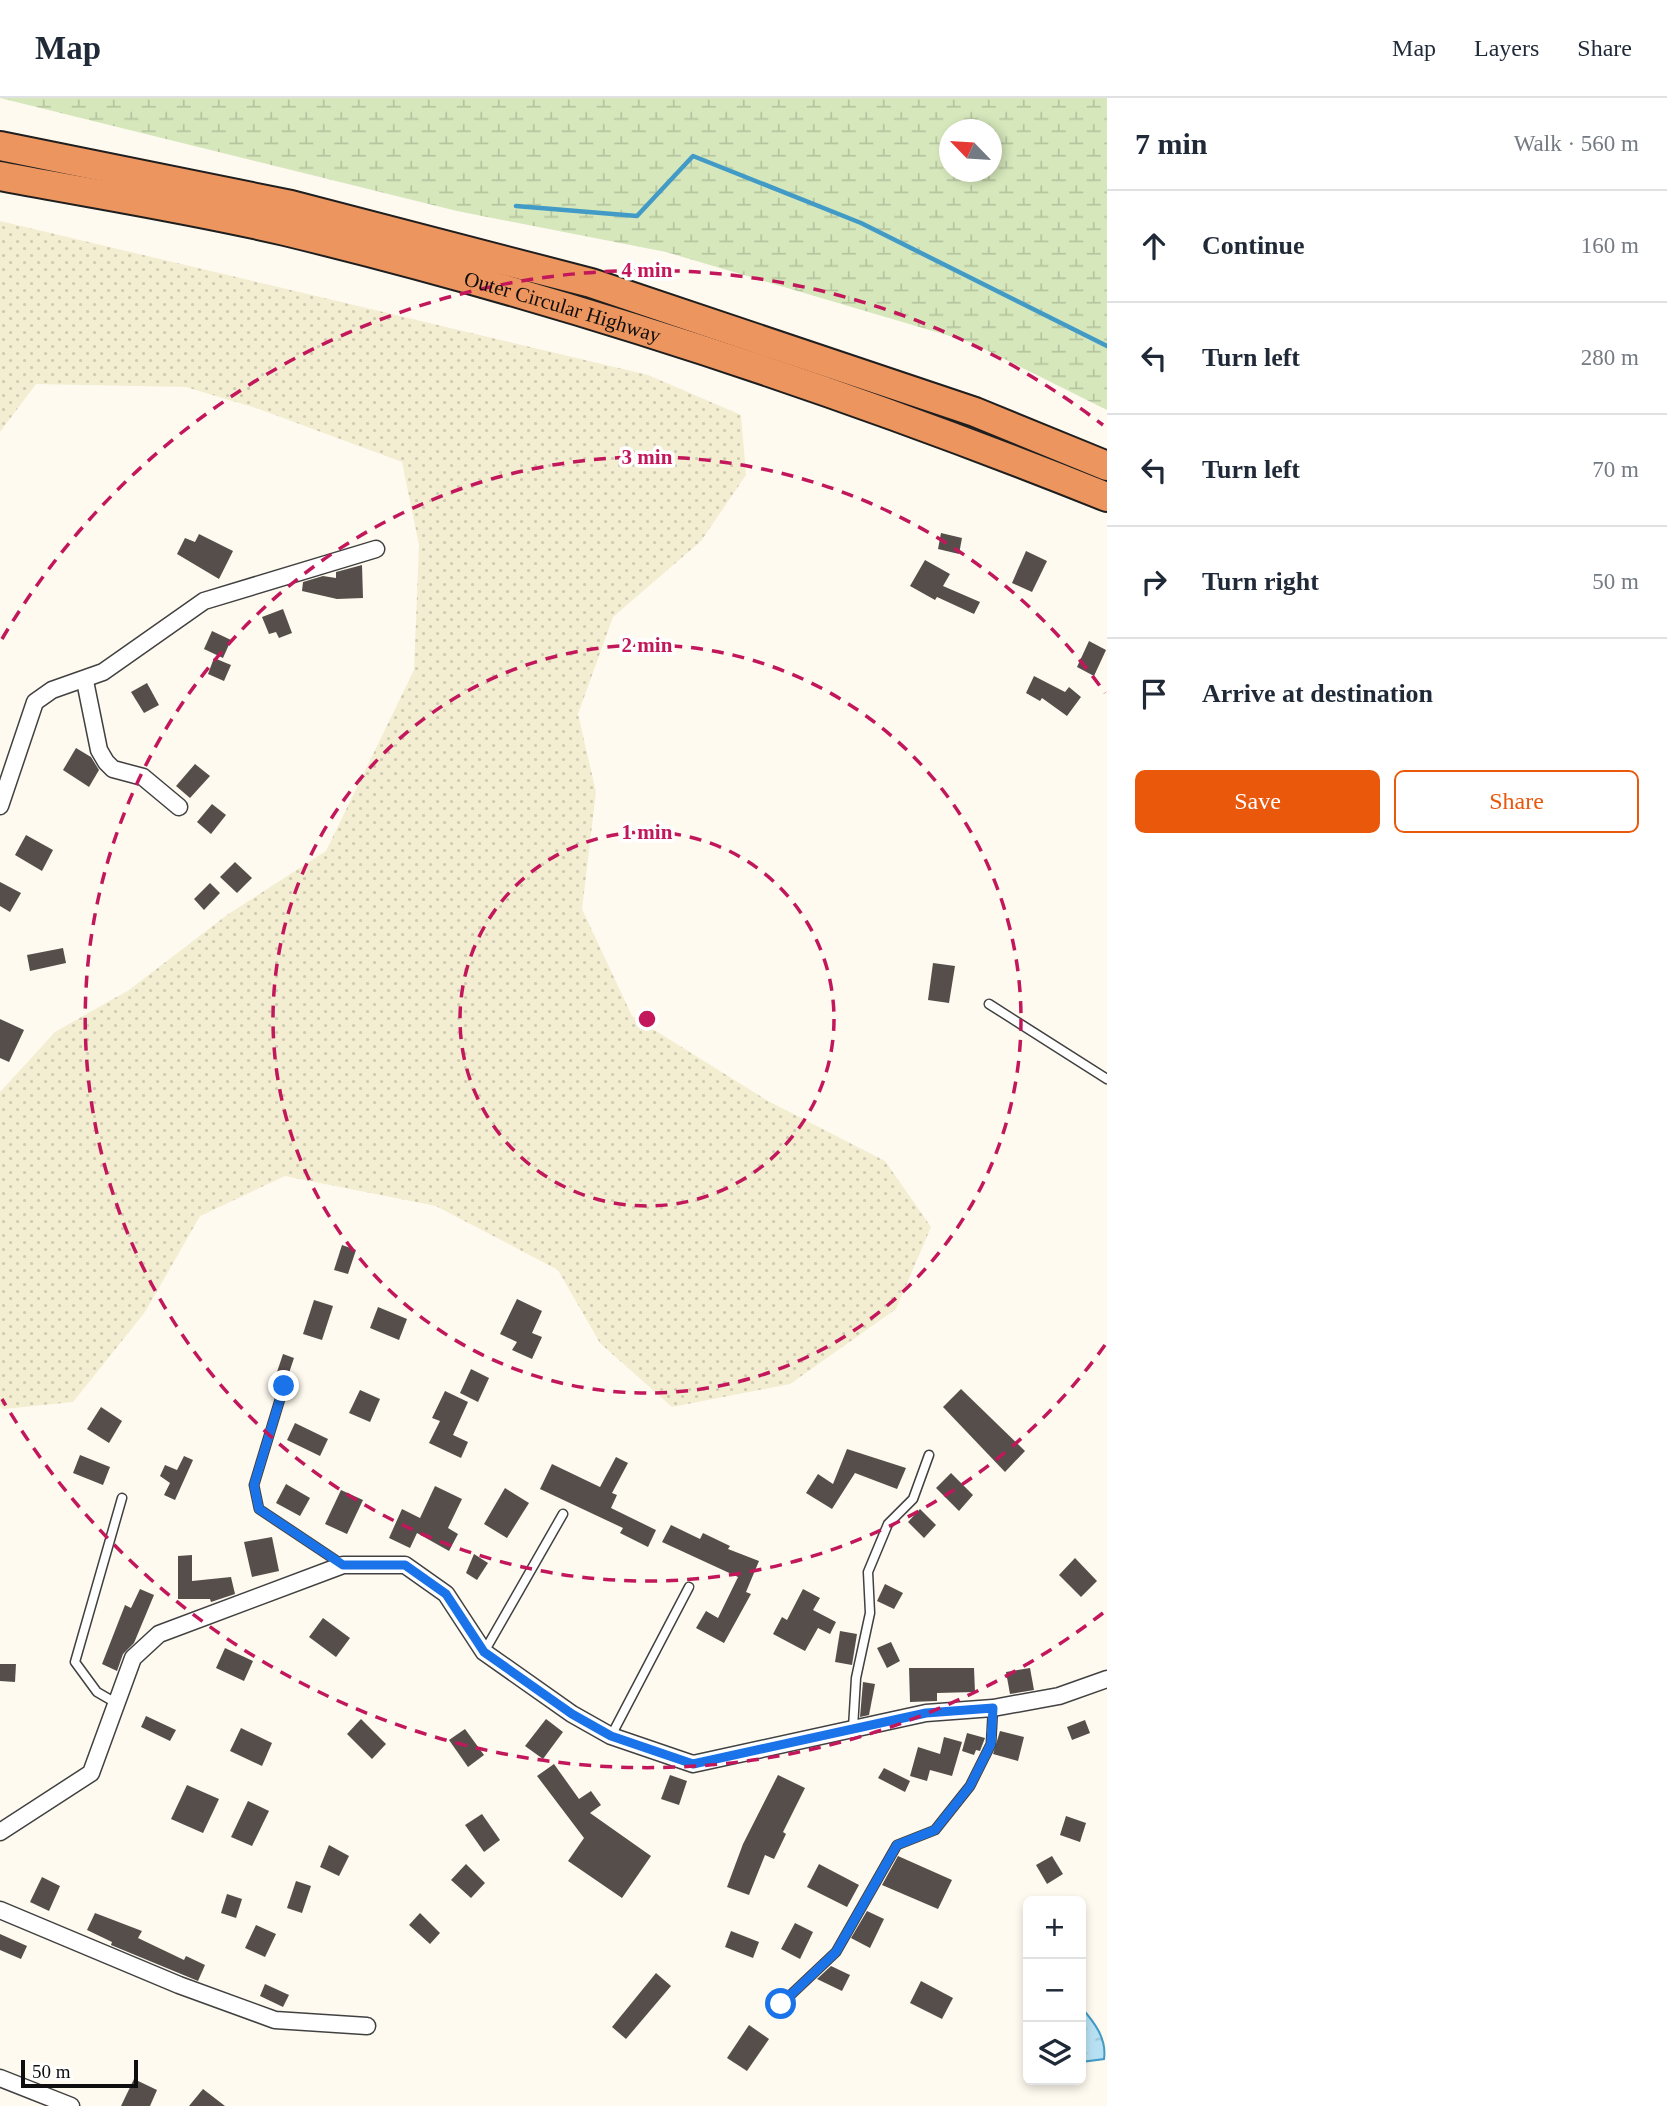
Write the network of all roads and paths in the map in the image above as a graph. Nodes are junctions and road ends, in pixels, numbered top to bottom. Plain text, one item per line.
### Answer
1 (0, 146) edge
2 (0, 176) edge
3 (1107, 466) edge
4 (1107, 497) edge
5 (376, 549) dead end
6 (85, 681) junction
7 (0, 806) edge
8 (179, 807) dead end
9 (989, 1003) dead end
10 (1107, 1079) edge
11 (284, 1386) dead end
12 (929, 1455) dead end
13 (122, 1498) dead end
14 (563, 1514) dead end
15 (343, 1565) junction
16 (690, 1587) dead end
17 (484, 1652) junction
18 (1107, 1679) edge
19 (116, 1703) junction
20 (993, 1708) junction
21 (852, 1728) junction
22 (611, 1736) junction
23 (1, 1829) edge
24 (0, 1910) edge
25 (781, 2004) dead end
26 (367, 2026) dead end
27 (0, 2078) edge
28 (71, 2106) edge

1 - 3 highway, Outer Circular Highway
2 - 4 highway, Outer Circular Highway
5 - 6 street
6 - 7 street
6 - 8 street
9 - 10 lane
11 - 15 lane
12 - 21 lane
13 - 19 lane
14 - 17 lane
15 - 17 street
15 - 19 street
16 - 22 lane
17 - 22 street
18 - 20 street
19 - 23 street
20 - 21 street
20 - 25 lane
21 - 22 street
24 - 26 street
27 - 28 street

